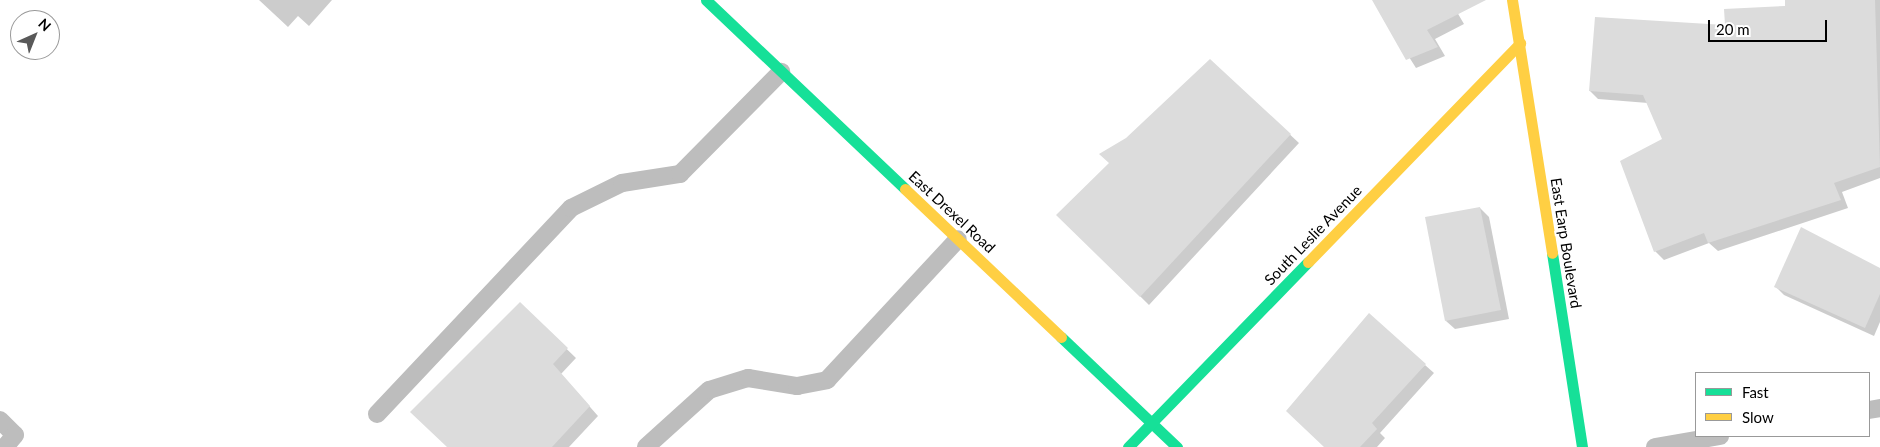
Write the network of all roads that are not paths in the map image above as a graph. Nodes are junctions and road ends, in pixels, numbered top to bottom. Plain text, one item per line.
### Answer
1 (706, 0) edge
2 (1512, 0) edge
3 (1520, 43) junction
4 (781, 72) junction
5 (958, 239) junction
6 (377, 414) dead end
7 (0, 420) edge
8 (1151, 422) junction
9 (1714, 437) edge
10 (5, 447) edge
11 (646, 447) edge
12 (1128, 447) edge
13 (1176, 447) edge
14 (1582, 447) edge
15 (1655, 447) edge

1 - 4 street, East Drexel Road
2 - 3 street, East Earp Boulevard
3 - 8 street, South Leslie Avenue
3 - 14 street, East Earp Boulevard
4 - 5 street, East Drexel Road
4 - 6 lane
5 - 8 street, East Drexel Road
5 - 11 lane
7 - 10 lane
8 - 12 street, South Leslie Avenue
8 - 13 street, East Drexel Road
9 - 15 lane

